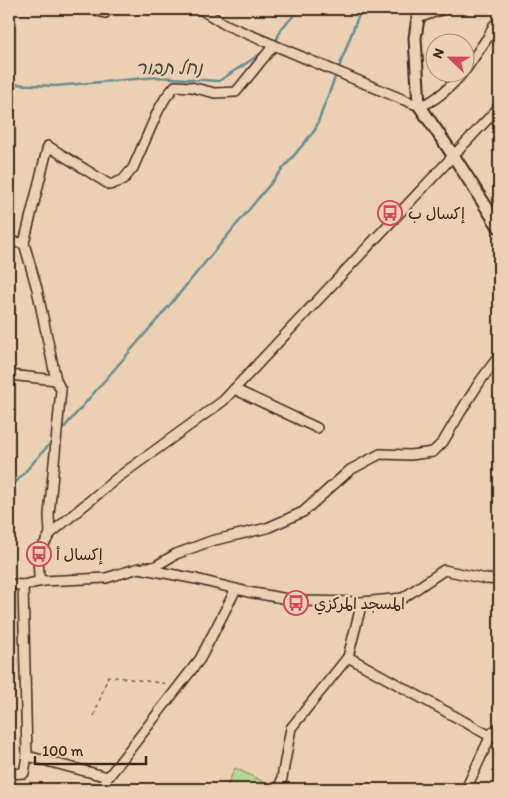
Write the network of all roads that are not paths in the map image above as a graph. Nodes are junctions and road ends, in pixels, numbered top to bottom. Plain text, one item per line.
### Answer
1 (90, 9) edge
2 (107, 9) edge
3 (200, 9) edge
4 (443, 9) edge
5 (418, 13) edge
6 (494, 25) dead end
7 (274, 45) junction
8 (476, 54) edge
9 (455, 82) edge
10 (419, 105) junction
11 (499, 107) edge
12 (453, 155) junction
13 (499, 227) edge
14 (9, 242) edge
15 (24, 243) junction
16 (499, 356) edge
17 (9, 375) edge
18 (56, 380) junction
19 (234, 389) junction
20 (317, 428) dead end
21 (50, 534) junction
22 (139, 568) junction
23 (499, 580) edge
24 (43, 581) junction
25 (9, 584) edge
26 (23, 585) junction
27 (236, 589) junction
28 (362, 602) junction
29 (348, 657) junction
30 (499, 727) edge
31 (490, 736) junction
32 (27, 756) junction
33 (9, 774) edge
34 (108, 777) junction
35 (98, 789) edge
36 (280, 789) edge
37 (466, 789) edge

1 - 2 street
3 - 7 street
4 - 5 street
5 - 10 street
6 - 8 street
7 - 10 street
7 - 15 street
9 - 10 street
10 - 12 street
11 - 12 street
12 - 13 street
12 - 19 street
14 - 15 street
15 - 18 street
16 - 22 street
17 - 18 street
18 - 21 street
19 - 20 street
19 - 21 street
21 - 24 street
22 - 24 street
22 - 27 street
23 - 28 street
24 - 26 street
25 - 26 street
26 - 32 street
27 - 28 street
27 - 34 street
28 - 29 street
29 - 31 street
29 - 36 street
30 - 31 street
31 - 37 street
32 - 33 street
32 - 34 street
34 - 35 street

